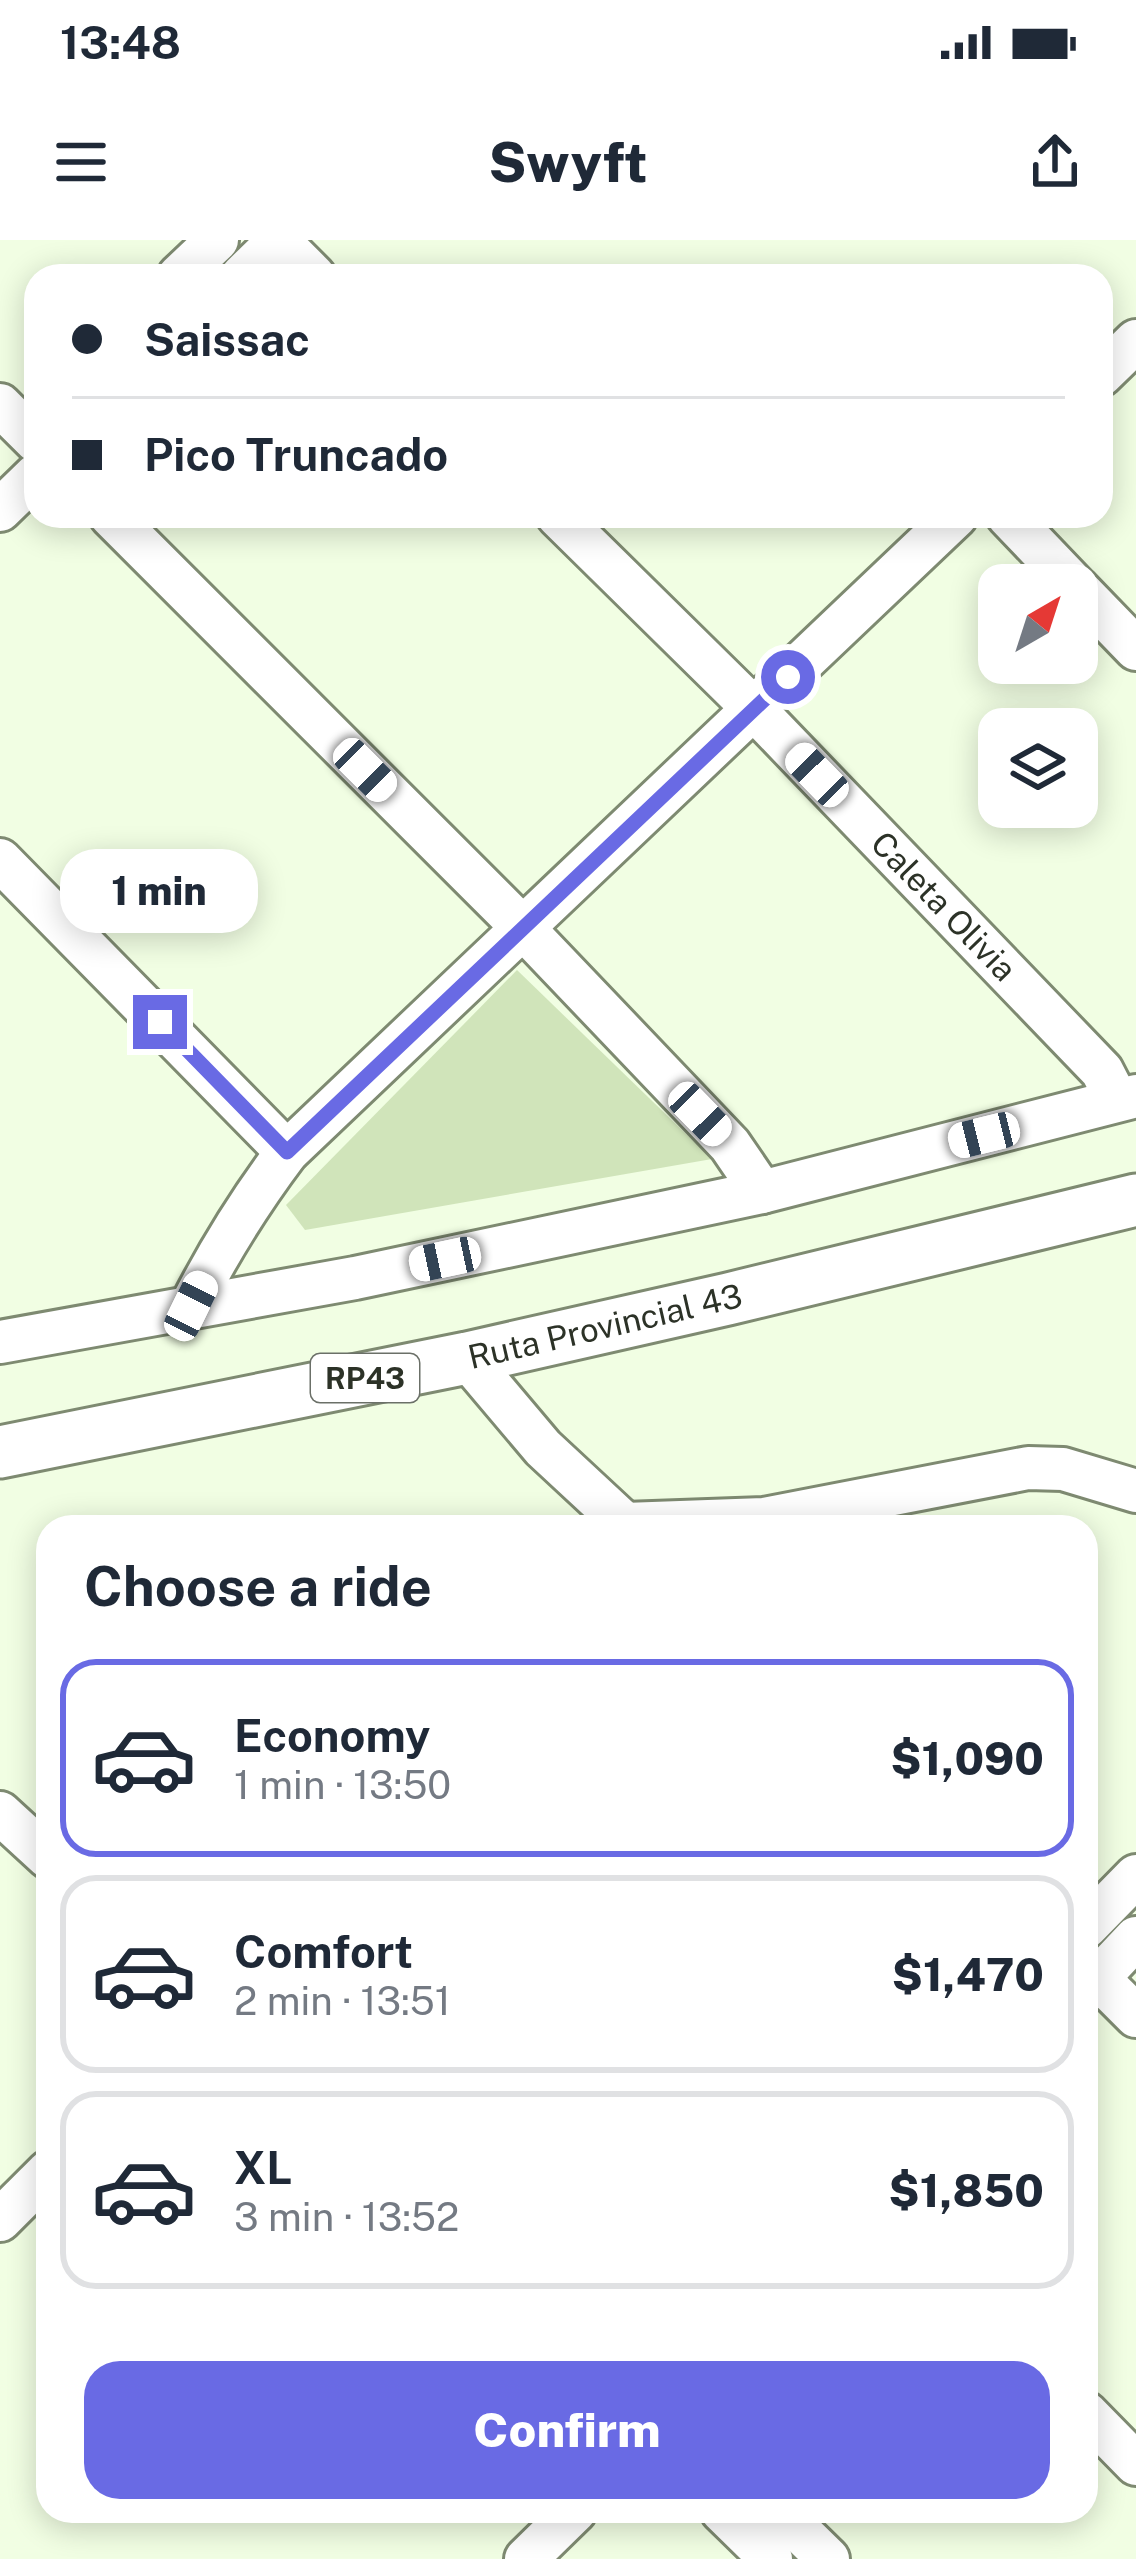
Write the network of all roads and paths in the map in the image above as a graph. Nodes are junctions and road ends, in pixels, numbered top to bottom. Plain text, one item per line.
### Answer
1 (217, 240) edge
2 (278, 240) edge
3 (192, 264) edge
4 (254, 264) edge
5 (302, 264) edge
6 (1136, 341) edge
7 (1113, 363) edge
8 (24, 487) edge
9 (0, 510) edge
10 (123, 528) edge
11 (570, 528) edge
12 (943, 528) edge
13 (1020, 528) edge
14 (1055, 564) edge
15 (1098, 609) edge
16 (1136, 649) edge
17 (754, 709) junction
18 (0, 860) edge
19 (524, 929) junction
20 (1126, 1098) edge
21 (287, 1152) junction
22 (762, 1192) junction
23 (1136, 1200) edge
24 (191, 1306) junction
25 (0, 1342) edge
26 (467, 1358) junction
27 (0, 1452) edge
28 (1136, 1491) edge
29 (613, 1515) edge
30 (785, 1515) edge
31 (0, 1813) edge
32 (36, 1846) edge
33 (1136, 1876) edge
34 (1098, 1915) edge
35 (1136, 1938) edge
36 (1098, 1971) edge
37 (1098, 1985) edge
38 (1136, 2016) edge
39 (36, 2184) edge
40 (0, 2220) edge
41 (1098, 2425) edge
42 (1136, 2464) edge
43 (563, 2523) edge
44 (734, 2523) edge
45 (791, 2523) edge
46 (526, 2559) edge
47 (771, 2559) edge
48 (828, 2559) edge

1 - 3 street
2 - 4 street
2 - 5 street
6 - 7 street
8 - 9 street
10 - 19 street
11 - 17 street, Caleta Olivia
12 - 17 street
13 - 14 street
15 - 16 street
17 - 19 street
17 - 20 street, Caleta Olivia
18 - 21 street
19 - 21 street
19 - 22 street
20 - 22 street
21 - 24 street
22 - 24 street
23 - 26 main road, Ruta Provincial 43 / RP43
24 - 25 street
26 - 27 main road, Ruta Provincial 43 / RP43
26 - 29 street
28 - 30 street
31 - 32 street
33 - 34 street
35 - 36 street
37 - 38 street
39 - 40 street
41 - 42 street
43 - 46 street
44 - 47 street
45 - 48 street

